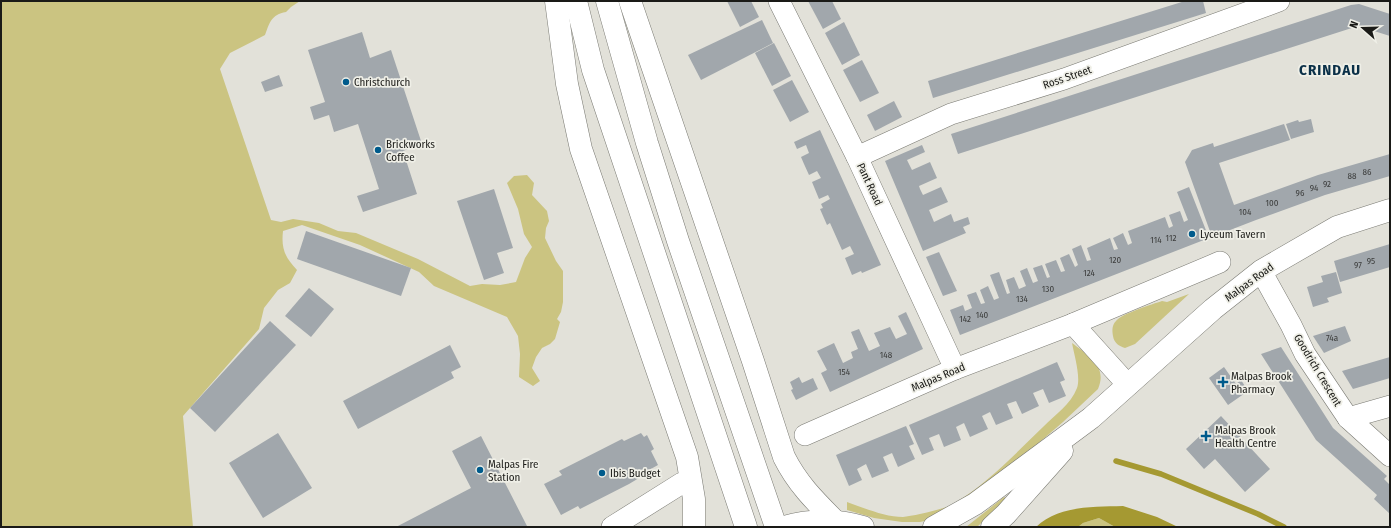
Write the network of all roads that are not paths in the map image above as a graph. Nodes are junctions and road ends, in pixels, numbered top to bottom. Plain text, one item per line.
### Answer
1 (556, 1) edge
2 (576, 1) edge
3 (607, 1) edge
4 (630, 1) edge
5 (779, 1) edge
6 (1279, 1) edge
7 (857, 157) junction
8 (1390, 210) edge
9 (1220, 262) dead end
10 (1261, 271) junction
11 (1073, 324) junction
12 (955, 369) junction
13 (1128, 385) junction
14 (1390, 406) edge
15 (1091, 418) junction
16 (1348, 418) junction
17 (805, 435) dead end
18 (1390, 456) edge
19 (682, 484) dead end
20 (834, 520) junction
21 (612, 527) edge
22 (694, 527) edge
23 (746, 527) edge
24 (776, 527) edge
25 (784, 527) edge
26 (863, 527) edge
27 (934, 527) edge
28 (992, 527) edge

1 - 22 main road
2 - 23 main road
3 - 24 main road
4 - 20 main road
5 - 7 street, Pant Road
6 - 7 street, Ross Street
7 - 12 street, Pant Road
8 - 10 main road, Malpas Road
9 - 11 street, Malpas Road
10 - 13 main road, Malpas Road
10 - 16 street, Goodrich Crescent
11 - 12 street, Malpas Road
11 - 13 street
12 - 17 street, Malpas Road
13 - 15 main road, Malpas Road
14 - 16 street
15 - 27 main road, Malpas Road
15 - 28 main road, Malpas Road
16 - 18 street, Goodrich Crescent
19 - 21 street
20 - 25 main road
20 - 26 main road

